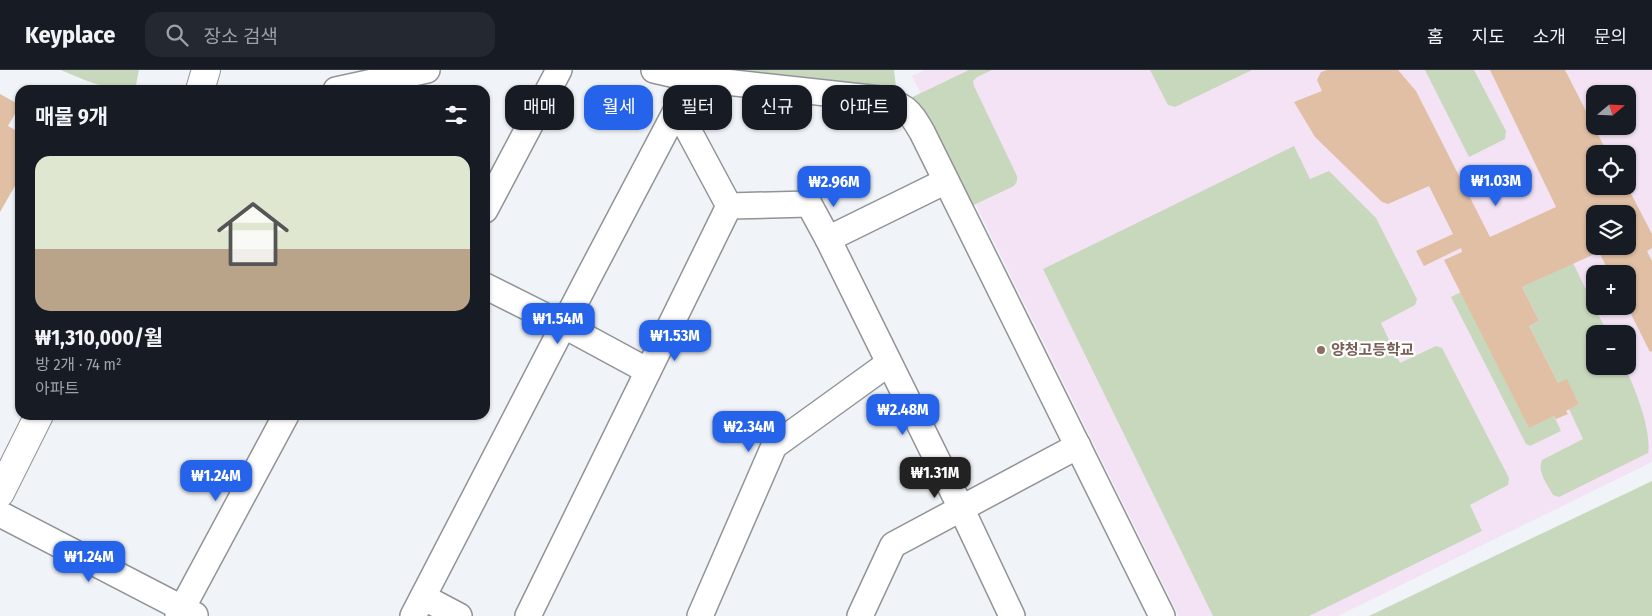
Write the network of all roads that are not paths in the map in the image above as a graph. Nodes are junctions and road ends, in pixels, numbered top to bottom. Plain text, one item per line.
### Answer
1 (206, 70) edge
2 (422, 70) edge
3 (427, 70) edge
4 (559, 70) edge
5 (654, 70) edge
6 (689, 78) junction
7 (202, 85) edge
8 (358, 85) edge
9 (686, 85) edge
10 (666, 130) edge
11 (688, 130) edge
12 (946, 181) junction
13 (490, 201) edge
14 (729, 206) junction
15 (828, 239) junction
16 (490, 288) edge
17 (563, 325) junction
18 (889, 363) junction
19 (648, 371) junction
20 (36, 420) edge
21 (283, 420) edge
22 (1078, 446) junction
23 (0, 493) edge
24 (961, 508) junction
25 (0, 514) edge
26 (418, 606) edge
27 (186, 613) edge
28 (460, 616) edge
29 (528, 616) edge
30 (700, 616) edge
31 (860, 616) edge
32 (1012, 616) edge
33 (1162, 616) edge

1 - 7 street
2 - 3 street
2 - 8 street
4 - 13 street
5 - 6 street
6 - 9 street
6 - 12 street
10 - 17 street
11 - 14 street
12 - 15 street
12 - 22 street
14 - 15 street
14 - 19 street
15 - 18 street
16 - 17 street
17 - 19 street
17 - 26 street
18 - 24 street
18 - 30 street
19 - 29 street
20 - 23 street
21 - 27 street
22 - 24 street
22 - 33 street
24 - 31 street
24 - 32 street
25 - 27 street
26 - 28 street

